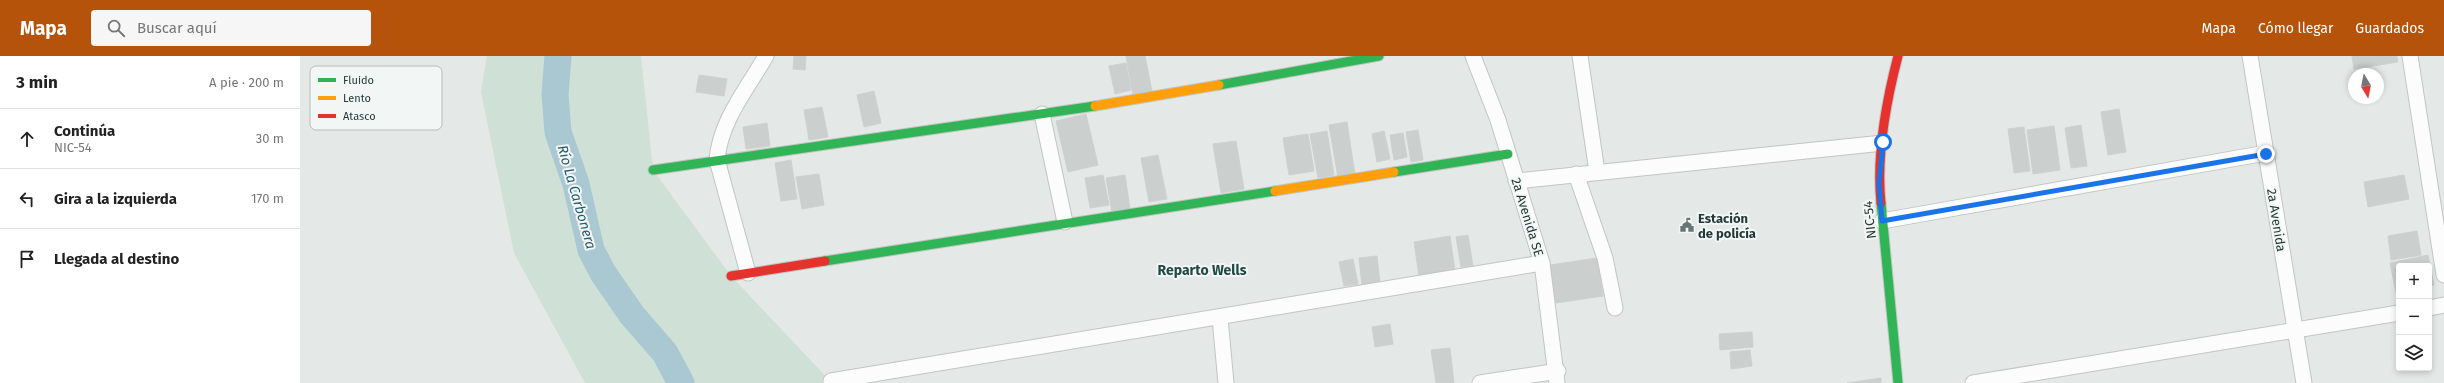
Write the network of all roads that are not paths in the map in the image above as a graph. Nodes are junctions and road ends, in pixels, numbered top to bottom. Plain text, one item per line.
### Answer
1 (766, 56) edge
2 (1379, 56) edge
3 (1473, 56) edge
4 (1580, 56) edge
5 (1898, 56) edge
6 (2250, 56) edge
7 (2410, 56) edge
8 (1042, 114) junction
9 (1883, 142) junction
10 (1508, 154) junction
11 (2266, 154) junction
12 (717, 160) junction
13 (653, 170) dead end
14 (1597, 172) junction
15 (1576, 174) junction
16 (1516, 181) junction
17 (1882, 221) junction
18 (1065, 222) junction
19 (1542, 263) junction
20 (748, 273) junction
21 (2444, 275) edge
22 (731, 276) dead end
23 (2444, 305) edge
24 (2432, 307) edge
25 (1615, 308) dead end
26 (2396, 313) edge
27 (1220, 318) junction
28 (2295, 330) junction
29 (1558, 377) edge
30 (830, 381) dead end
31 (1226, 383) edge
32 (1480, 383) edge
33 (1898, 383) edge
34 (1973, 383) edge
35 (2304, 383) edge

1 - 12 street
2 - 8 street
3 - 10 street, 2a Avenida SE
4 - 14 street
5 - 9 street, NIC-54 / NIC-54
6 - 11 street, 2a Avenida
7 - 21 street
8 - 12 street
8 - 18 street
9 - 14 street
9 - 17 street, NIC-54 / NIC-54
10 - 16 street, 2a Avenida SE
10 - 18 street
11 - 17 street
11 - 28 street, 2a Avenida
12 - 13 street
12 - 20 street
14 - 15 street
15 - 16 street
15 - 25 street
16 - 19 street, 2a Avenida SE
17 - 33 street, NIC-54 / NIC-54
18 - 20 street
19 - 27 street
19 - 29 street, 2a Avenida SE
20 - 22 street
23 - 24 street
26 - 28 street
27 - 30 street
27 - 31 street
28 - 34 street
28 - 35 street, 2a Avenida
29 - 32 street

